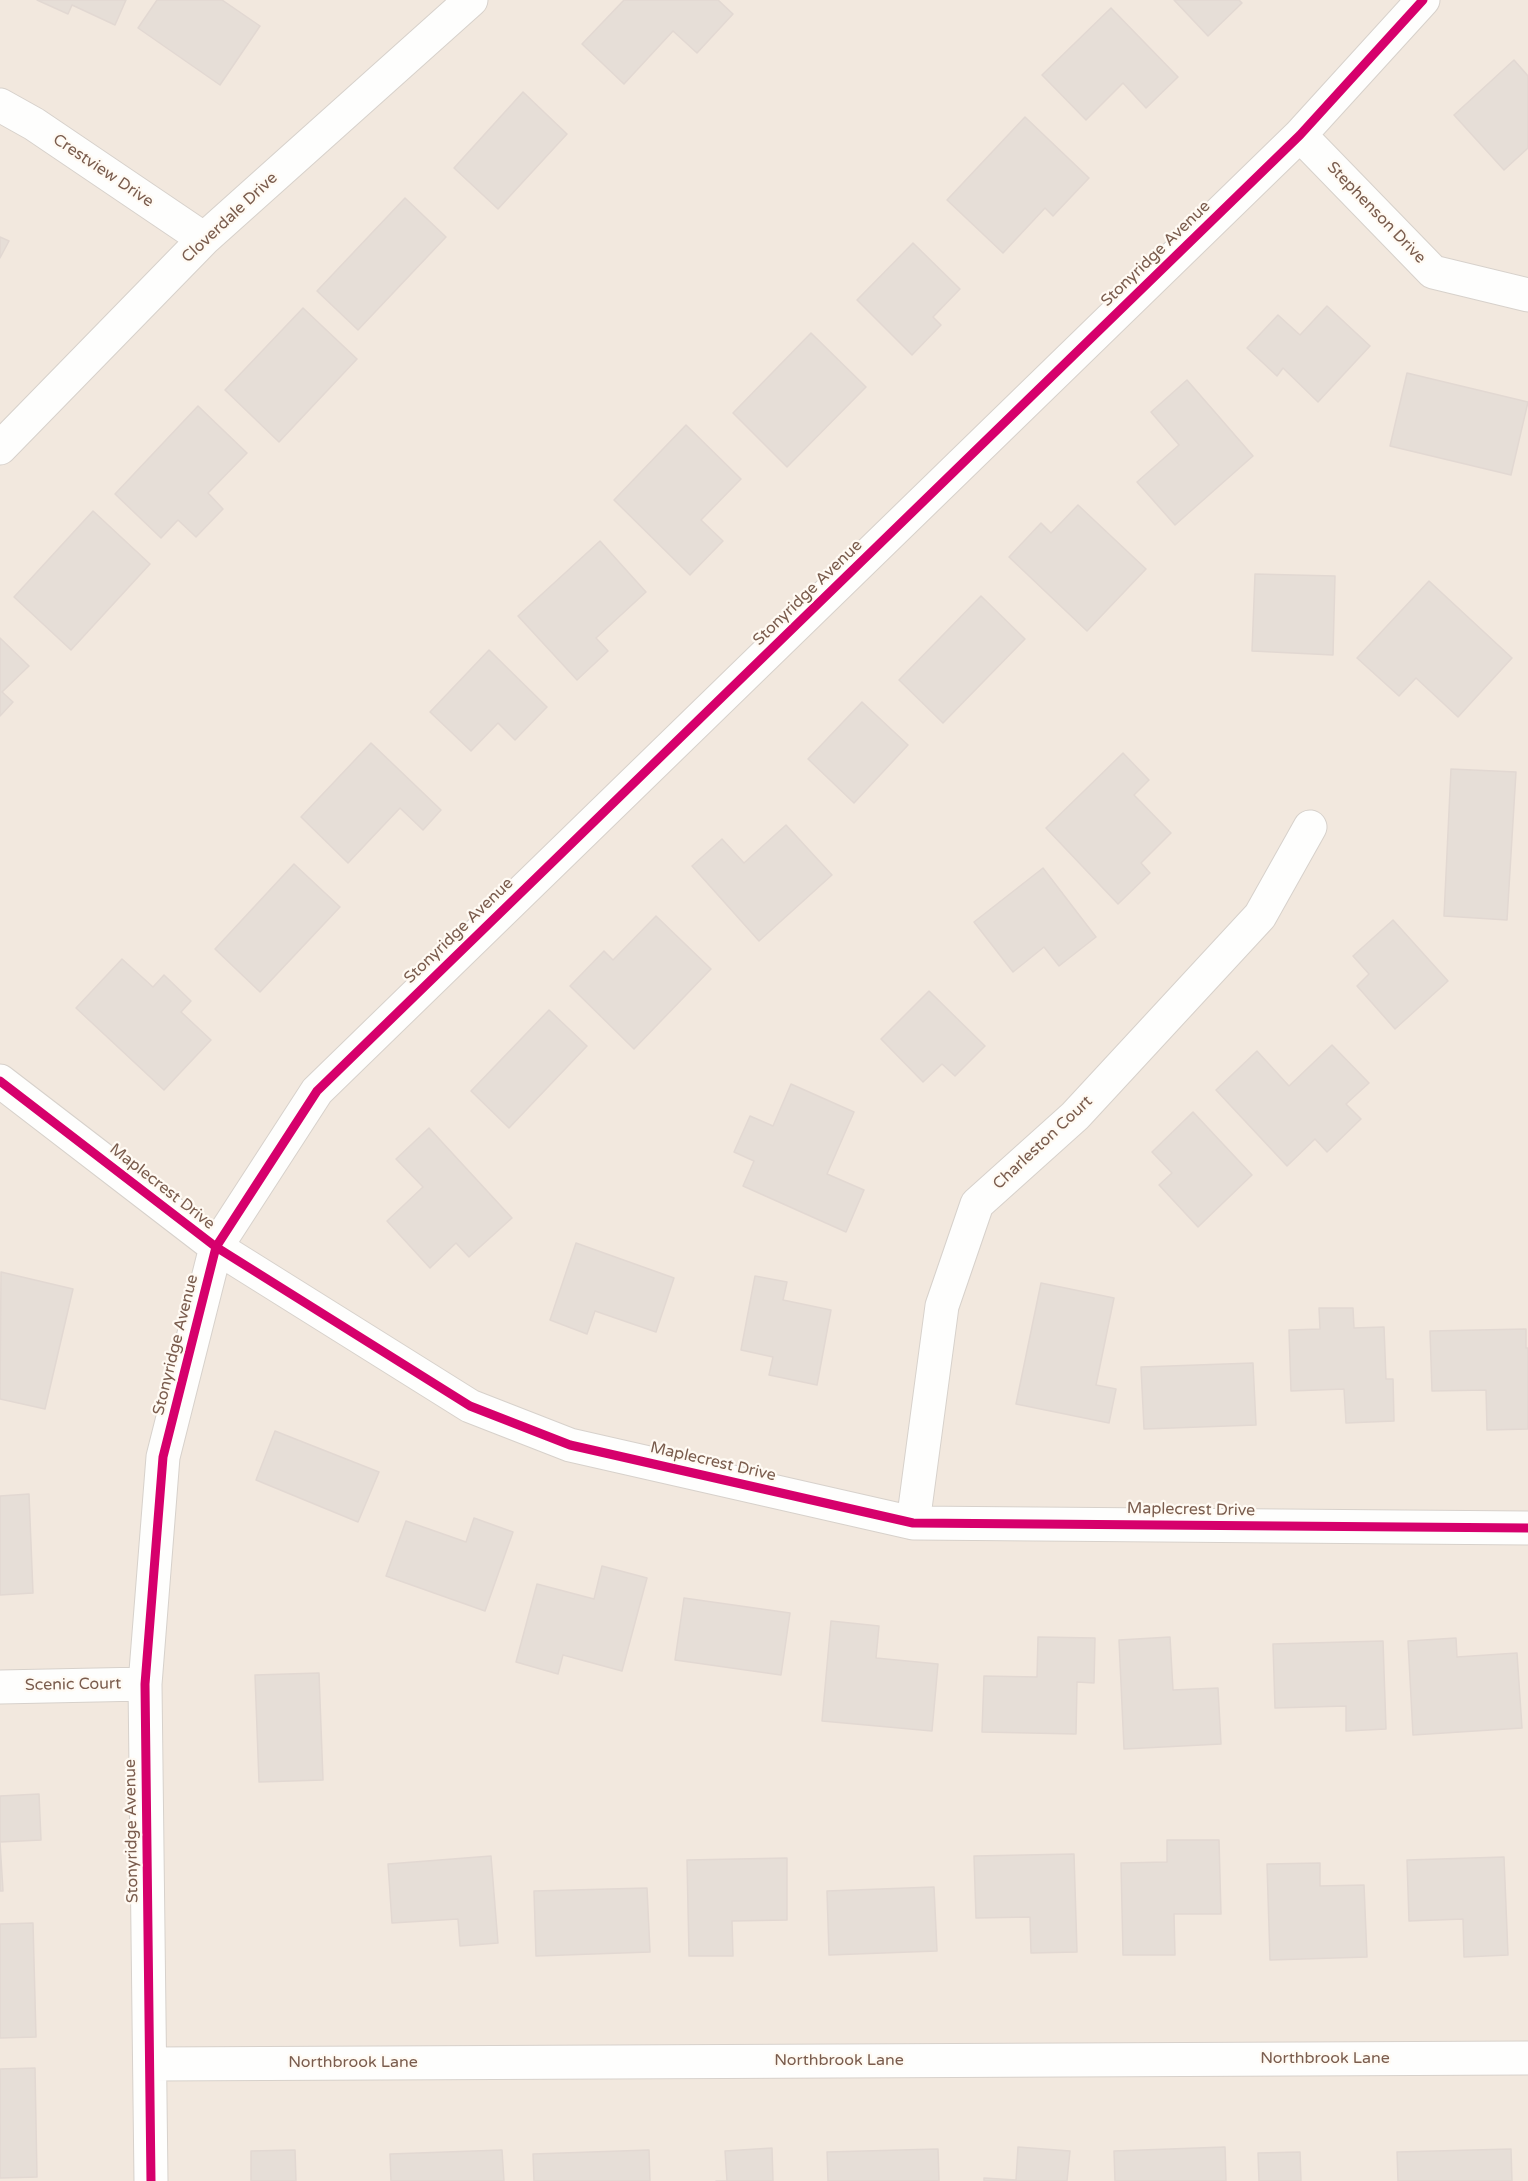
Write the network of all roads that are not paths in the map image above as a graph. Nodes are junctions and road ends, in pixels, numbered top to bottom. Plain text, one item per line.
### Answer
1 (471, 0) edge
2 (1423, 0) edge
3 (0, 105) edge
4 (1300, 135) junction
5 (204, 239) junction
6 (1528, 295) edge
7 (0, 448) edge
8 (1310, 827) dead end
9 (0, 1081) edge
10 (216, 1247) junction
11 (913, 1523) junction
12 (1528, 1528) edge
13 (146, 1684) junction
14 (0, 1687) edge
15 (1528, 2058) edge
16 (150, 2064) junction
17 (151, 2181) edge

1 - 5 street, Cloverdale Drive
2 - 4 street, Stonyridge Avenue
3 - 5 street, Crestview Drive
4 - 6 street, Stephenson Drive
4 - 10 street, Stonyridge Avenue
5 - 7 street, Cloverdale Drive
8 - 11 street, Charleston Court
9 - 10 street, Maplecrest Drive
10 - 11 street, Maplecrest Drive
10 - 13 street, Stonyridge Avenue
11 - 12 street, Maplecrest Drive
13 - 14 street, Scenic Court
13 - 16 street, Stonyridge Avenue
15 - 16 street, Northbrook Lane
16 - 17 street, Stonyridge Avenue

